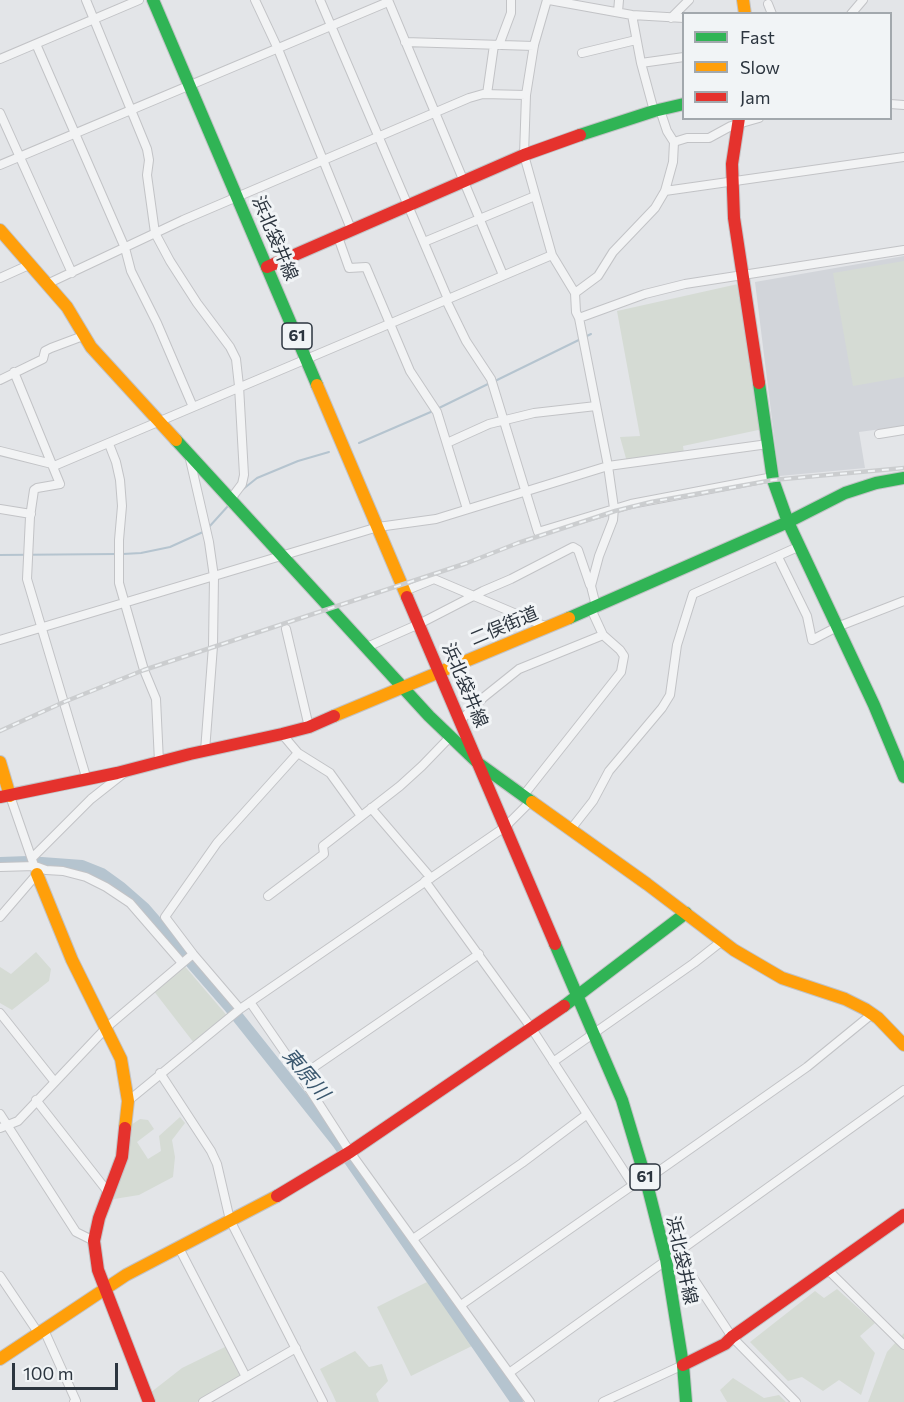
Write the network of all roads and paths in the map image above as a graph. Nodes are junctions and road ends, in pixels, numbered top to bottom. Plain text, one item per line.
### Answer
1 (86, 0) edge
2 (139, 0) edge
3 (153, 0) edge
4 (255, 0) edge
5 (320, 0) edge
6 (511, 0) edge
7 (548, 0) edge
8 (619, 0) edge
9 (689, 0) edge
10 (863, 0) edge
11 (388, 1) edge
12 (600, 4) edge
13 (768, 4) dead end
14 (618, 12) junction
15 (771, 12) edge
16 (853, 12) edge
17 (632, 15) junction
18 (670, 18) junction
19 (682, 18) edge
20 (94, 19) junction
21 (330, 27) junction
22 (636, 40) junction
23 (405, 42) junction
24 (36, 44) junction
25 (497, 45) junction
26 (534, 46) junction
27 (278, 49) junction
28 (582, 53) dead end
29 (682, 57) edge
30 (0, 60) edge
31 (641, 63) junction
32 (190, 85) junction
33 (487, 94) junction
34 (526, 95) junction
35 (682, 104) edge
36 (132, 109) junction
37 (657, 110) junction
38 (0, 112) edge
39 (435, 112) junction
40 (738, 122) edge
41 (76, 134) junction
42 (378, 137) junction
43 (674, 142) junction
44 (524, 155) junction
45 (904, 156) edge
46 (19, 157) junction
47 (322, 160) junction
48 (0, 165) edge
49 (464, 180) junction
50 (732, 181) junction
51 (665, 191) junction
52 (237, 196) junction
53 (535, 196) junction
54 (408, 204) junction
55 (479, 219) junction
56 (351, 229) junction
57 (0, 230) edge
58 (155, 233) junction
59 (338, 237) junction
60 (424, 242) junction
61 (125, 248) junction
62 (904, 250) edge
63 (552, 255) junction
64 (31, 264) junction
65 (267, 267) junction
66 (72, 273) junction
67 (743, 274) junction
68 (503, 275) junction
69 (0, 278) edge
70 (47, 284) junction
71 (575, 293) junction
72 (447, 299) junction
73 (579, 318) junction
74 (390, 324) junction
75 (83, 336) junction
76 (307, 360) junction
77 (14, 372) junction
78 (0, 380) edge
79 (239, 386) junction
80 (596, 406) junction
81 (193, 407) junction
82 (159, 421) junction
83 (504, 421) junction
84 (904, 430) edge
85 (879, 434) dead end
86 (447, 443) junction
87 (109, 444) junction
88 (768, 444) junction
89 (0, 451) edge
90 (189, 454) junction
91 (53, 465) junction
92 (608, 466) junction
93 (773, 477) junction
94 (904, 478) edge
95 (525, 492) junction
96 (230, 500) junction
97 (614, 508) junction
98 (0, 509) edge
99 (467, 509) junction
100 (31, 514) junction
101 (788, 522) junction
102 (378, 527) junction
103 (800, 546) junction
104 (283, 556) junction
105 (778, 557) junction
106 (214, 577) junction
107 (591, 586) junction
108 (405, 591) junction
109 (474, 595) junction
110 (904, 602) edge
111 (124, 604) junction
112 (593, 608) junction
113 (419, 624) junction
114 (547, 627) junction
115 (837, 627) junction
116 (41, 628) junction
117 (286, 629) dead end
118 (603, 635) junction
119 (0, 640) edge
120 (366, 647) junction
121 (440, 672) junction
122 (404, 687) junction
123 (460, 721) junction
124 (309, 727) junction
125 (282, 734) junction
126 (450, 737) junction
127 (205, 751) junction
128 (298, 753) junction
129 (0, 762) edge
130 (159, 762) junction
131 (478, 763) junction
132 (126, 771) junction
133 (904, 777) edge
134 (87, 780) junction
135 (5, 796) edge
136 (527, 799) junction
137 (371, 808) junction
138 (361, 816) junction
139 (505, 827) junction
140 (571, 829) junction
141 (34, 864) junction
142 (0, 867) edge
143 (428, 879) junction
144 (268, 896) dead end
145 (686, 913) junction
146 (0, 917) edge
147 (722, 941) junction
148 (193, 954) junction
149 (478, 954) junction
150 (182, 963) junction
151 (578, 996) junction
152 (250, 1002) junction
153 (240, 1009) junction
154 (0, 1013) edge
155 (872, 1014) junction
156 (107, 1026) junction
157 (531, 1029) junction
158 (594, 1034) junction
159 (904, 1045) edge
160 (553, 1062) junction
161 (160, 1073) junction
162 (301, 1076) junction
163 (54, 1081) junction
164 (904, 1090) edge
165 (36, 1100) junction
166 (128, 1101) junction
167 (0, 1114) edge
168 (586, 1115) junction
169 (4, 1126) edge
170 (344, 1155) junction
171 (647, 1182) junction
172 (633, 1185) junction
173 (108, 1192) junction
174 (904, 1215) edge
175 (230, 1220) junction
176 (413, 1239) junction
177 (94, 1241) junction
178 (178, 1246) junction
179 (671, 1256) junction
180 (828, 1270) junction
181 (0, 1276) edge
182 (105, 1289) junction
183 (461, 1305) junction
184 (41, 1332) junction
185 (732, 1337) junction
186 (904, 1345) edge
187 (296, 1348) junction
188 (0, 1359) edge
189 (683, 1365) junction
190 (509, 1373) junction
191 (246, 1377) junction
192 (74, 1402) edge
193 (149, 1402) edge
194 (203, 1402) edge
195 (323, 1402) edge
196 (530, 1402) edge
197 (603, 1402) edge
198 (686, 1402) edge
199 (796, 1402) edge

1 - 20 street
2 - 20 street
3 - 32 street, 浜北袋井線 / 61
4 - 27 street
5 - 21 street
6 - 25 street
7 - 12 street
7 - 26 street
8 - 14 street
9 - 18 street
10 - 16 street
11 - 21 street
11 - 23 street
12 - 14 street
13 - 15 street
14 - 17 street
17 - 18 street
17 - 22 street
18 - 19 street
20 - 24 street
20 - 36 street
21 - 27 street
21 - 42 street
22 - 28 street
22 - 31 street
23 - 25 street
23 - 39 street
24 - 30 street
24 - 41 street
25 - 26 street
25 - 33 street
26 - 34 street
27 - 32 street
27 - 47 street
29 - 31 street
31 - 37 street
32 - 36 street
32 - 52 street, 浜北袋井線 / 61
33 - 34 street
33 - 39 street
34 - 44 street
35 - 37 street
36 - 41 street
36 - 58 street
37 - 43 street
37 - 44 street
38 - 46 street
39 - 42 street
39 - 49 street
40 - 43 street
40 - 50 street
41 - 46 street
41 - 61 street
42 - 47 street
42 - 54 street
43 - 51 street
44 - 49 street
44 - 53 street
45 - 50 street
46 - 48 street
46 - 66 street
47 - 52 street
47 - 56 street
49 - 54 street
49 - 55 street
50 - 51 street
50 - 67 street
51 - 71 street
52 - 58 street
52 - 65 street, 浜北袋井線 / 61
53 - 55 street
53 - 63 street
54 - 56 street
54 - 60 street
55 - 60 street
55 - 68 street
56 - 59 street
57 - 64 street
58 - 61 street
58 - 79 street
59 - 65 street
59 - 74 street
60 - 72 street
61 - 66 street
61 - 81 street
62 - 67 street
63 - 68 street
63 - 71 street
64 - 69 street
64 - 70 street
65 - 76 street, 浜北袋井線 / 61
66 - 70 street
67 - 73 street
67 - 88 street
68 - 72 street
70 - 75 street
71 - 73 street
72 - 74 street
72 - 83 street
73 - 80 street
74 - 76 street
74 - 86 street
75 - 77 street
75 - 82 street
76 - 79 street
76 - 102 street, 浜北袋井線 / 61
77 - 78 street
77 - 91 street
79 - 81 street
79 - 96 street
80 - 83 street
80 - 92 street
81 - 82 street
82 - 87 street
82 - 90 street
83 - 86 street
83 - 95 street
84 - 85 street
86 - 99 street
87 - 91 street
87 - 111 street
88 - 92 street
88 - 93 street
89 - 91 street
90 - 96 street
90 - 106 street
91 - 100 street
92 - 95 street
92 - 97 street
93 - 97 street
93 - 101 street
94 - 101 street, 二俣街道
95 - 97 street
95 - 99 street
96 - 104 street
97 - 107 street
98 - 100 street
99 - 102 street
100 - 116 street
101 - 103 street
101 - 112 street, 二俣街道
102 - 104 street
102 - 108 street, 浜北袋井線 / 61
103 - 105 street
103 - 115 street
104 - 106 street
104 - 120 street
105 - 115 street
105 - 140 street
106 - 111 street
106 - 127 street
107 - 109 street
107 - 112 street
108 - 109 street
108 - 113 street, 浜北袋井線 / 61
109 - 113 street
109 - 114 street
110 - 115 street
111 - 116 street
111 - 130 street
112 - 114 street, 二俣街道
112 - 118 street
113 - 120 street
113 - 121 street, 浜北袋井線 / 61
114 - 121 street, 二俣街道
115 - 133 street
116 - 119 street
116 - 134 street
117 - 124 street
118 - 123 street
118 - 136 street
120 - 122 street
121 - 122 street, 二俣街道
121 - 123 street, 浜北袋井線 / 61
122 - 124 street, 二俣街道
122 - 126 street
123 - 131 street, 浜北袋井線 / 61
124 - 125 street, 二俣街道
125 - 127 street, 二俣街道
125 - 128 street
126 - 131 street
126 - 137 street
127 - 130 street, 二俣街道
128 - 138 street
128 - 148 street
129 - 135 street
130 - 132 street, 二俣街道
131 - 136 street
131 - 139 street, 浜北袋井線 / 61
132 - 134 street, 二俣街道
132 - 141 street
134 - 135 street, 二俣街道
135 - 141 street
136 - 139 street
136 - 140 street
137 - 138 street
137 - 143 street
138 - 144 street
139 - 143 street
139 - 151 street, 浜北袋井線 / 61
140 - 145 street
141 - 142 street
141 - 146 street
141 - 150 street
141 - 156 street
143 - 149 street
143 - 152 street
145 - 147 street
145 - 151 street
147 - 155 street
147 - 158 street
148 - 150 street
148 - 153 street
149 - 157 street
149 - 162 street
150 - 156 street
151 - 157 street
151 - 158 street, 浜北袋井線 / 61
152 - 153 street
152 - 162 street
153 - 161 street
154 - 163 street
155 - 159 street
155 - 171 street
156 - 163 street
156 - 166 street
157 - 160 street
157 - 170 street
158 - 160 street
158 - 171 street, 浜北袋井線 / 61
160 - 168 street
161 - 166 street
161 - 175 street
162 - 170 street
163 - 165 street
164 - 179 street
165 - 169 street
165 - 173 street
166 - 173 street
167 - 169 street
168 - 172 street
168 - 176 street
169 - 177 street
170 - 175 street
170 - 176 street
171 - 172 street
171 - 179 street, 浜北袋井線 / 61
172 - 183 street
173 - 177 street
174 - 180 street
175 - 178 street
175 - 187 street
176 - 183 street
177 - 182 street
178 - 182 street
178 - 191 street
179 - 185 street
179 - 189 street, 浜北袋井線 / 61
179 - 190 street
180 - 185 street
180 - 186 street
181 - 184 street
182 - 184 street
182 - 193 street
183 - 190 street
184 - 188 street
184 - 192 street
185 - 189 street
185 - 199 street
187 - 191 street
187 - 195 street
189 - 197 street
189 - 198 street, 浜北袋井線 / 61
190 - 196 street
191 - 194 street

